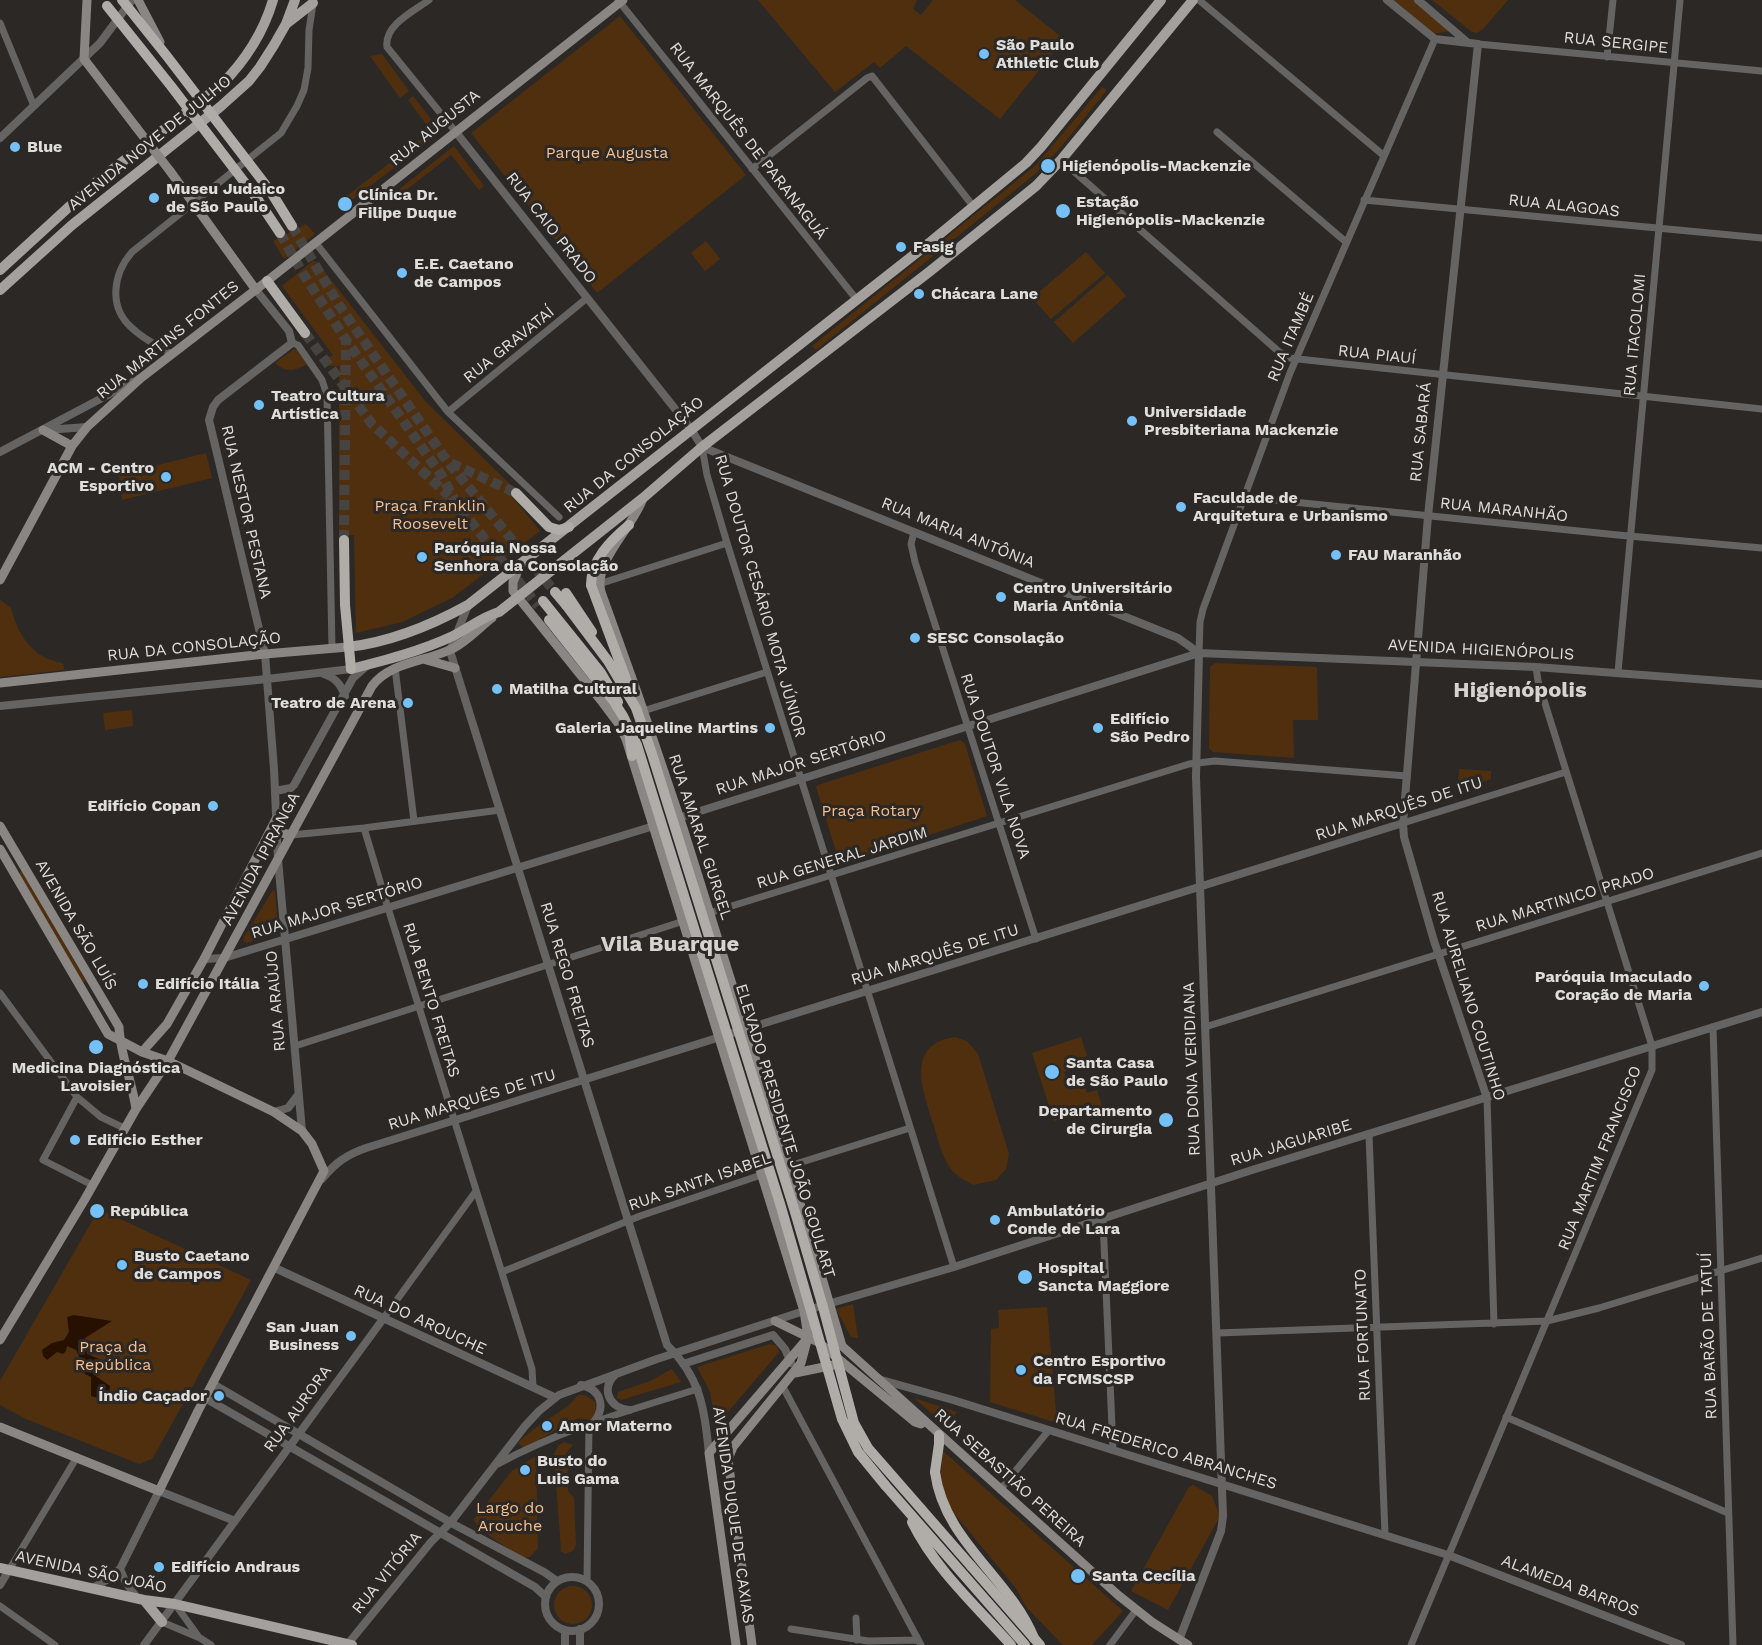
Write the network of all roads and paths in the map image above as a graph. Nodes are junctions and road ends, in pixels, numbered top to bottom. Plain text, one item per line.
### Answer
1 (87, 0) edge
2 (122, 0) edge
3 (132, 0) edge
4 (138, 0) edge
5 (273, 0) edge
6 (296, 0) edge
7 (429, 0) edge
8 (1161, 0) edge
9 (1193, 0) edge
10 (1199, 0) edge
11 (1387, 0) edge
12 (1418, 0) edge
13 (1613, 0) edge
14 (1680, 0) edge
15 (620, 1) edge
16 (313, 2) edge
17 (104, 3) edge
18 (0, 23) edge
19 (286, 24) junction
20 (3, 37) edge
21 (1435, 39) junction
22 (1468, 43) junction
23 (1478, 44) junction
24 (166, 55) junction
25 (1607, 57) junction
26 (84, 59) junction
27 (1674, 63) junction
28 (1762, 71) edge
29 (34, 106) junction
30 (455, 131) junction
31 (1217, 132) dead end
32 (0, 138) edge
33 (1383, 155) junction
34 (1061, 160) junction
35 (752, 169) junction
36 (1364, 200) junction
37 (194, 203) junction
38 (973, 206) junction
39 (1459, 209) junction
40 (292, 226) tunnel mouth
41 (1659, 228) junction
42 (280, 233) tunnel mouth
43 (1762, 238) edge
44 (315, 242) junction
45 (1346, 242) junction
46 (0, 270) edge
47 (267, 281) junction
48 (0, 290) edge
49 (256, 290) junction
50 (587, 298) junction
51 (857, 300) junction
52 (305, 333) tunnel mouth
53 (292, 343) junction
54 (172, 354) junction
55 (1295, 360) junction
56 (1442, 376) junction
57 (141, 378) junction
58 (1643, 396) junction
59 (1762, 409) edge
60 (448, 412) junction
61 (87, 427) junction
62 (691, 429) junction
63 (43, 430) junction
64 (72, 446) junction
65 (702, 447) junction
66 (0, 452) edge
67 (516, 494) tunnel mouth
68 (1244, 497) junction
69 (643, 498) junction
70 (1428, 516) junction
71 (559, 517) dead end
72 (629, 525) joint
73 (568, 526) junction
74 (914, 532) junction
75 (1630, 536) junction
76 (344, 540) tunnel mouth
77 (727, 543) junction
78 (1762, 548) edge
79 (520, 566) junction
80 (0, 580) edge
81 (595, 584) junction
82 (518, 598) junction
83 (468, 605) junction
84 (499, 612) junction
85 (455, 635) junction
86 (1183, 641) junction
87 (348, 647) junction
88 (332, 648) junction
89 (450, 651) junction
90 (1199, 653) junction
91 (265, 654) junction
92 (1180, 658) junction
93 (423, 659) junction
94 (1416, 661) junction
95 (369, 664) junction
96 (1536, 667) junction
97 (394, 668) junction
98 (455, 668) junction
99 (351, 669) junction
100 (767, 672) junction
101 (1618, 672) junction
102 (321, 673) junction
103 (267, 679) junction
104 (0, 683) edge
105 (1762, 684) edge
106 (638, 695) junction
107 (345, 696) junction
108 (0, 706) edge
109 (640, 709) junction
110 (969, 726) junction
111 (632, 756) junction
112 (1196, 762) junction
113 (1566, 772) junction
114 (1407, 776) junction
115 (801, 779) junction
116 (275, 791) junction
117 (500, 810) junction
118 (679, 818) junction
119 (414, 821) junction
120 (276, 823) junction
121 (1000, 823) junction
122 (1403, 823) junction
123 (0, 826) edge
124 (654, 826) junction
125 (364, 828) junction
126 (291, 835) junction
127 (0, 849) edge
128 (1762, 853) edge
129 (278, 860) junction
130 (518, 867) junction
131 (831, 875) junction
132 (1200, 887) junction
133 (1606, 901) junction
134 (388, 908) junction
135 (709, 913) junction
136 (684, 921) junction
137 (286, 939) junction
138 (1036, 939) junction
139 (1438, 954) junction
140 (224, 958) junction
141 (204, 959) junction
142 (548, 964) junction
143 (868, 992) junction
144 (0, 993) edge
145 (418, 1006) junction
146 (1762, 1012) edge
147 (1713, 1027) junction
148 (1205, 1028) junction
149 (746, 1029) junction
150 (720, 1038) junction
151 (119, 1041) junction
152 (295, 1046) junction
153 (1652, 1046) junction
154 (142, 1052) junction
155 (168, 1061) junction
156 (584, 1081) junction
157 (298, 1095) junction
158 (77, 1097) junction
159 (1487, 1098) junction
160 (136, 1108) junction
161 (274, 1112) junction
162 (454, 1121) junction
163 (124, 1128) junction
164 (910, 1128) junction
165 (302, 1131) junction
166 (1369, 1135) junction
167 (789, 1166) junction
168 (762, 1174) junction
169 (322, 1179) junction
170 (1211, 1183) junction
171 (92, 1185) junction
172 (476, 1191) junction
173 (1103, 1220) junction
174 (627, 1221) junction
175 (1762, 1258) edge
176 (954, 1267) junction
177 (274, 1268) junction
178 (1720, 1271) junction
179 (502, 1272) junction
180 (830, 1303) junction
181 (804, 1311) junction
182 (383, 1319) junction
183 (775, 1321) junction
184 (1547, 1321) junction
185 (1494, 1324) junction
186 (1376, 1328) junction
187 (1217, 1333) junction
188 (808, 1337) junction
189 (0, 1340) edge
190 (676, 1353) junction
191 (790, 1360) junction
192 (683, 1364) junction
193 (845, 1365) junction
194 (619, 1372) junction
195 (795, 1373) junction
196 (875, 1378) junction
197 (213, 1383) junction
198 (581, 1385) junction
199 (534, 1387) junction
200 (783, 1387) junction
201 (698, 1389) junction
202 (554, 1397) junction
203 (205, 1398) junction
204 (252, 1406) junction
205 (629, 1410) junction
206 (1506, 1417) junction
207 (244, 1420) junction
208 (591, 1423) junction
209 (929, 1426) junction
210 (0, 1427) edge
211 (1049, 1430) junction
212 (298, 1433) junction
213 (939, 1435) junction
214 (289, 1446) junction
215 (1113, 1450) junction
216 (709, 1453) junction
217 (77, 1456) junction
218 (728, 1459) junction
219 (496, 1465) junction
220 (1222, 1483) junction
221 (1000, 1490) junction
222 (159, 1491) junction
223 (733, 1499) junction
224 (907, 1511) junction
225 (1728, 1513) junction
226 (718, 1520) junction
227 (235, 1521) junction
228 (451, 1522) junction
229 (440, 1533) junction
230 (1385, 1534) junction
231 (1448, 1555) junction
232 (4, 1569) edge
233 (120, 1569) junction
234 (557, 1581) junction
235 (587, 1581) junction
236 (0, 1585) edge
237 (93, 1588) junction
238 (546, 1597) junction
239 (140, 1599) junction
240 (175, 1604) junction
241 (0, 1606) edge
242 (1136, 1610) junction
243 (856, 1618) dead end
244 (162, 1622) junction
245 (580, 1629) junction
246 (791, 1629) dead end
247 (565, 1630) junction
248 (200, 1638) junction
249 (857, 1640) junction
250 (920, 1642) edge
251 (1033, 1643) edge
252 (1184, 1643) edge
253 (55, 1645) edge
254 (144, 1645) edge
255 (210, 1645) edge
256 (349, 1645) edge
257 (565, 1645) edge
258 (580, 1645) edge
259 (736, 1645) edge
260 (752, 1645) edge
261 (1011, 1645) edge
262 (1110, 1645) edge
263 (1411, 1645) edge
264 (1681, 1645) edge
265 (1732, 1645) edge

1 - 26 main road
2 - 24 highway, bridge
3 - 26 street
4 - 24 main road, bridge
5 - 46 main road, AVENIDA NOVE DE JULHO
6 - 19 main road, AVENIDA NOVE DE JULHO
7 - 30 street, RUA CAIO PRADO
8 - 38 main road, RUA DA CONSOLAÇÃO
9 - 34 main road
10 - 33 street
11 - 21 street
12 - 22 street
13 - 25 street
14 - 27 street, RUA ITACOLOMI
15 - 30 main road, RUA AUGUSTA
15 - 35 street, RUA MARQUÊS DE PARANAGUÁ
16 - 19 main road
16 - 37 street
17 - 42 highway, bridge
18 - 20 street
19 - 48 main road, AVENIDA NOVE DE JULHO
20 - 29 street
21 - 22 street, RUA SERGIPE
21 - 33 street, RUA ITAMBÉ
22 - 23 street, RUA SERGIPE
23 - 25 street, RUA SERGIPE
23 - 39 street, RUA SABARÁ
24 - 40 highway, bridge
25 - 27 street, RUA SERGIPE
26 - 29 street
26 - 37 main road, bridge
27 - 28 street, RUA SERGIPE
27 - 41 street, RUA ITACOLOMI
29 - 32 street
30 - 44 main road, RUA AUGUSTA
30 - 50 street, RUA CAIO PRADO
31 - 45 street
33 - 36 street, RUA ITAMBÉ
34 - 55 street, RUA PIAUÍ
34 - 65 main road
35 - 38 street
35 - 51 street, RUA MARQUÊS DE PARANAGUÁ
36 - 39 street, RUA ALAGOAS
36 - 45 street, RUA ITAMBÉ
37 - 49 main road
37 - 54 street
38 - 51 main road, RUA DA CONSOLAÇÃO
39 - 41 street, RUA ALAGOAS
39 - 56 street, RUA SABARÁ
41 - 43 street, RUA ALAGOAS
41 - 58 street, RUA ITACOLOMI
44 - 47 main road, RUA AUGUSTA
44 - 60 street
45 - 55 street, RUA ITAMBÉ
47 - 49 main road, RUA MARTINS FONTES
47 - 52 highway
49 - 53 street
49 - 54 main road, RUA MARTINS FONTES
50 - 60 street, RUA GRAVATAÍ
50 - 62 street, RUA CAIO PRADO
51 - 62 main road, RUA DA CONSOLAÇÃO
53 - 88 street
53 - 91 street, RUA NESTOR PESTANA
54 - 57 main road, RUA MARTINS FONTES
55 - 56 street, RUA PIAUÍ
55 - 68 street, RUA ITAMBÉ
56 - 58 street, RUA PIAUÍ
56 - 70 street, RUA SABARÁ
57 - 61 main road, RUA MARTINS FONTES
57 - 63 street
58 - 59 street, RUA PIAUÍ
58 - 75 street, RUA ITACOLOMI
60 - 71 street
61 - 63 street
61 - 64 main road, RUA MARTINS FONTES
62 - 65 street, RUA CAIO PRADO
62 - 73 main road, RUA DA CONSOLAÇÃO
63 - 64 main road
63 - 66 street
64 - 80 main road, RUA MARTINS FONTES
65 - 69 main road
65 - 74 street, RUA MARIA ANTÔNIA
65 - 77 street, RUA DOUTOR CESÁRIO MOTA JÚNIOR
67 - 73 highway
68 - 70 street, RUA MARANHÃO
68 - 90 street, RUA ITAMBÉ
69 - 72 main road
69 - 82 main road
70 - 75 street, RUA MARANHÃO
70 - 94 street, RUA SABARÁ
72 - 81 highway
73 - 79 main road, RUA DA CONSOLAÇÃO
74 - 86 street, RUA MARIA ANTÔNIA
74 - 110 street, RUA DOUTOR VILA NOVA
75 - 78 street, RUA MARANHÃO
75 - 101 street, RUA ITACOLOMI
76 - 87 highway
77 - 81 street
77 - 100 street, RUA DOUTOR CESÁRIO MOTA JÚNIOR
79 - 82 main road
79 - 83 main road, RUA DA CONSOLAÇÃO
81 - 106 main road, RUA AMARAL GURGEL
81 - 109 highway, bridge
82 - 84 main road
82 - 111 main road
83 - 85 street
83 - 87 main road, RUA DA CONSOLAÇÃO
84 - 85 main road
84 - 89 main road
85 - 89 street
85 - 95 main road
86 - 90 street, RUA MARIA ANTÔNIA
86 - 92 street
87 - 88 main road, RUA DA CONSOLAÇÃO
87 - 99 highway
88 - 91 main road, RUA DA CONSOLAÇÃO
89 - 93 main road
89 - 98 street, RUA REGO FREITAS
90 - 92 street, RUA MAJOR SERTÓRIO
90 - 94 street, AVENIDA HIGIENÓPOLIS
90 - 112 street, RUA DONA VERIDIANA
91 - 103 street, RUA ARAÚJO
91 - 104 main road, RUA DA CONSOLAÇÃO
92 - 110 street, RUA MAJOR SERTÓRIO
93 - 97 main road
93 - 98 main road
94 - 96 street, AVENIDA HIGIENÓPOLIS
94 - 114 street, RUA SABARÁ
95 - 99 main road
95 - 107 street, AVENIDA IPIRANGA
96 - 101 street, AVENIDA HIGIENÓPOLIS
96 - 113 street, RUA MARTIM FRANCISCO
97 - 119 street
97 - 126 main road, AVENIDA IPIRANGA
98 - 117 street, RUA REGO FREITAS
99 - 102 street
100 - 109 street
100 - 115 street, RUA DOUTOR CESÁRIO MOTA JÚNIOR
101 - 105 street, AVENIDA HIGIENÓPOLIS
102 - 103 street
102 - 107 street
103 - 108 street
103 - 116 street, RUA ARAÚJO
106 - 109 main road, RUA AMARAL GURGEL
106 - 109 highway, ELEVADO PRESIDENTE JOÃO GOULART, bridge
107 - 116 street, AVENIDA IPIRANGA
109 - 118 main road, RUA AMARAL GURGEL
109 - 251 highway, ELEVADO PRESIDENTE JOÃO GOULART, bridge
110 - 115 street, RUA MAJOR SERTÓRIO
110 - 121 street, RUA DOUTOR VILA NOVA
111 - 124 main road
111 - 224 highway, ELEVADO PRESIDENTE JOÃO GOULART, bridge
112 - 114 street, RUA GENERAL JARDIM
112 - 121 street, RUA GENERAL JARDIM
112 - 132 street, RUA DONA VERIDIANA
113 - 122 street, RUA MARQUÊS DE ITU
113 - 133 street, RUA MARTIM FRANCISCO
114 - 122 street, RUA SABARÁ
115 - 118 street, RUA MAJOR SERTÓRIO
115 - 131 street, RUA DOUTOR CESÁRIO MOTA JÚNIOR
116 - 120 street, RUA ARAÚJO
117 - 119 street
117 - 130 street, RUA REGO FREITAS
118 - 124 street, RUA MAJOR SERTÓRIO
118 - 135 main road, RUA AMARAL GURGEL
119 - 125 street
120 - 126 main road
120 - 129 street, RUA ARAÚJO
120 - 141 main road, AVENIDA IPIRANGA
121 - 131 street, RUA GENERAL JARDIM
121 - 138 street, RUA DOUTOR VILA NOVA
122 - 132 street, RUA MARQUÊS DE ITU
122 - 139 street, RUA AURELIANO COUTINHO
123 - 151 main road, AVENIDA SÃO LUÍS
124 - 130 street, RUA MAJOR SERTÓRIO
124 - 136 main road
125 - 126 street
125 - 134 street, RUA BENTO FREITAS
126 - 129 main road, AVENIDA IPIRANGA
127 - 151 main road, AVENIDA SÃO LUÍS
128 - 133 street, RUA MARTINICO PRADO
129 - 137 street, RUA ARAÚJO
129 - 140 main road, AVENIDA IPIRANGA
130 - 134 street, RUA MAJOR SERTÓRIO
130 - 142 street, RUA REGO FREITAS
131 - 135 street, RUA GENERAL JARDIM
131 - 143 street, RUA DOUTOR CESÁRIO MOTA JÚNIOR
132 - 138 street, RUA MARQUÊS DE ITU
132 - 148 street, RUA DONA VERIDIANA
133 - 139 street, RUA MARTINICO PRADO
133 - 153 street, RUA MARTIM FRANCISCO
134 - 137 street, RUA MAJOR SERTÓRIO
134 - 145 street, RUA BENTO FREITAS
135 - 136 street, RUA GENERAL JARDIM
135 - 149 main road, RUA AMARAL GURGEL
136 - 142 street, RUA GENERAL JARDIM
136 - 150 main road
137 - 140 street, RUA MAJOR SERTÓRIO
137 - 152 street, RUA ARAÚJO
138 - 143 street, RUA MARQUÊS DE ITU
139 - 148 street, RUA MARTINICO PRADO
139 - 159 street, RUA AURELIANO COUTINHO
140 - 141 street, RUA MAJOR SERTÓRIO
140 - 155 main road, AVENIDA IPIRANGA
141 - 154 main road, AVENIDA IPIRANGA
142 - 145 street, RUA GENERAL JARDIM
142 - 156 street, RUA REGO FREITAS
143 - 149 street, RUA MARQUÊS DE ITU
143 - 164 street, RUA DOUTOR CESÁRIO MOTA JÚNIOR
144 - 158 street
145 - 152 street, RUA GENERAL JARDIM
145 - 162 street, RUA BENTO FREITAS
146 - 147 street, RUA JAGUARIBE
147 - 153 street, RUA JAGUARIBE
147 - 178 street, RUA BARÃO DE TATUÍ
148 - 170 street, RUA DONA VERIDIANA
149 - 150 street, RUA MARQUÊS DE ITU
149 - 167 main road, RUA AMARAL GURGEL
150 - 156 street, RUA MARQUÊS DE ITU
150 - 168 main road
151 - 154 main road, AVENIDA SÃO LUÍS
151 - 160 main road, AVENIDA SÃO LUÍS
152 - 157 street, RUA ARAÚJO
153 - 159 street, RUA JAGUARIBE
153 - 184 street, RUA MARTIM FRANCISCO
154 - 155 main road, AVENIDA SÃO LUÍS
155 - 160 main road
155 - 161 main road
156 - 162 street, RUA MARQUÊS DE ITU
156 - 174 street, RUA REGO FREITAS
157 - 161 street
157 - 165 street, RUA ARAÚJO
158 - 163 street
158 - 171 street
159 - 166 street, RUA JAGUARIBE
159 - 185 street, RUA AURELIANO COUTINHO
160 - 163 main road
161 - 165 main road
162 - 169 street, RUA MARQUÊS DE ITU
162 - 172 street, RUA BENTO FREITAS
163 - 171 main road
164 - 167 street, RUA SANTA ISABEL
164 - 176 street, RUA DOUTOR CESÁRIO MOTA JÚNIOR
165 - 169 main road
166 - 170 street, RUA JAGUARIBE
166 - 186 street, RUA FORTUNATO
167 - 168 street, RUA SANTA ISABEL
167 - 180 main road, RUA AMARAL GURGEL
168 - 174 street, RUA SANTA ISABEL
168 - 181 main road
169 - 177 main road
170 - 173 street, RUA JAGUARIBE
170 - 187 street, RUA DONA VERIDIANA
171 - 189 main road
172 - 179 street, RUA BENTO FREITAS
172 - 182 street, RUA AURORA
173 - 176 street, RUA JAGUARIBE
173 - 215 street
174 - 179 street, RUA SANTA ISABEL
174 - 190 street, RUA REGO FREITAS
175 - 178 street
176 - 180 street, RUA JAGUARIBE
177 - 182 street, RUA DO AROUCHE
177 - 197 main road
178 - 184 street
178 - 225 street, RUA BARÃO DE TATUÍ
179 - 199 street, RUA BENTO FREITAS
180 - 181 street
180 - 196 main road, RUA SEBASTIÃO PEREIRA
181 - 183 street
181 - 188 main road
182 - 199 street, RUA DO AROUCHE
182 - 212 street, RUA AURORA
183 - 188 main road
183 - 190 street
184 - 185 street
184 - 206 street, RUA MARTIM FRANCISCO
185 - 186 street
186 - 187 street
186 - 230 street, RUA FORTUNATO
187 - 220 street, RUA DONA VERIDIANA
188 - 191 main road
188 - 193 main road
188 - 195 main road
190 - 192 street
190 - 194 street
191 - 192 street
191 - 195 street
191 - 216 main road
192 - 201 street
193 - 195 main road
193 - 209 main road
194 - 198 street
194 - 205 street
195 - 200 main road
196 - 209 main road, RUA SEBASTIÃO PEREIRA
196 - 211 street, RUA FREDERICO ABRANCHES
197 - 203 main road
197 - 204 street
198 - 202 street
198 - 208 street
199 - 202 street, RUA DO AROUCHE
200 - 218 main road
200 - 250 street
201 - 205 street
201 - 216 street, AVENIDA DUQUE DE CAXIAS
202 - 219 street
203 - 207 street
203 - 222 main road
204 - 207 street
204 - 212 street
205 - 208 street
206 - 225 street
206 - 231 street, RUA MARTIM FRANCISCO
207 - 214 street
208 - 219 street
208 - 235 street
209 - 213 main road, RUA SEBASTIÃO PEREIRA
210 - 217 main road
211 - 215 street, RUA FREDERICO ABRANCHES
211 - 221 street
212 - 214 street, RUA AURORA
212 - 228 street
213 - 221 main road, RUA SEBASTIÃO PEREIRA
213 - 251 highway, bridge
214 - 227 street, RUA AURORA
214 - 229 street
215 - 220 street, RUA FREDERICO ABRANCHES
216 - 218 main road
216 - 226 main road, AVENIDA DUQUE DE CAXIAS
217 - 222 main road
217 - 232 street
218 - 223 main road, AVENIDA DUQUE DE CAXIAS
219 - 228 street
220 - 230 street, RUA FREDERICO ABRANCHES
220 - 252 street, RUA DONA VERIDIANA
221 - 242 main road, RUA SEBASTIÃO PEREIRA
222 - 227 street
222 - 233 street
223 - 226 main road
223 - 260 main road, AVENIDA DUQUE DE CAXIAS
224 - 251 highway, ELEVADO PRESIDENTE JOÃO GOULART
224 - 261 highway
225 - 265 street, RUA BARÃO DE TATUÍ
226 - 259 main road, AVENIDA DUQUE DE CAXIAS
227 - 240 street, RUA AURORA
228 - 229 street, RUA VITÓRIA
228 - 234 street
229 - 238 street
229 - 256 street, RUA VITÓRIA
230 - 231 street, RUA FREDERICO ABRANCHES
231 - 263 street, RUA MARTIM FRANCISCO
231 - 264 street, ALAMEDA BARROS
232 - 236 street
232 - 237 main road, AVENIDA SÃO JOÃO
233 - 237 street
233 - 239 street
234 - 235 street
234 - 238 street
235 - 245 street
237 - 239 main road, AVENIDA SÃO JOÃO
238 - 247 street
239 - 240 main road, AVENIDA SÃO JOÃO
239 - 244 main road
240 - 244 street, RUA AURORA
240 - 248 street
240 - 256 main road, AVENIDA SÃO JOÃO
241 - 253 street
242 - 252 main road, RUA SEBASTIÃO PEREIRA
242 - 262 street
243 - 249 street
244 - 248 street
244 - 254 street, RUA AURORA
245 - 247 street
245 - 258 street
246 - 249 street
247 - 257 street
248 - 255 street
249 - 250 street

